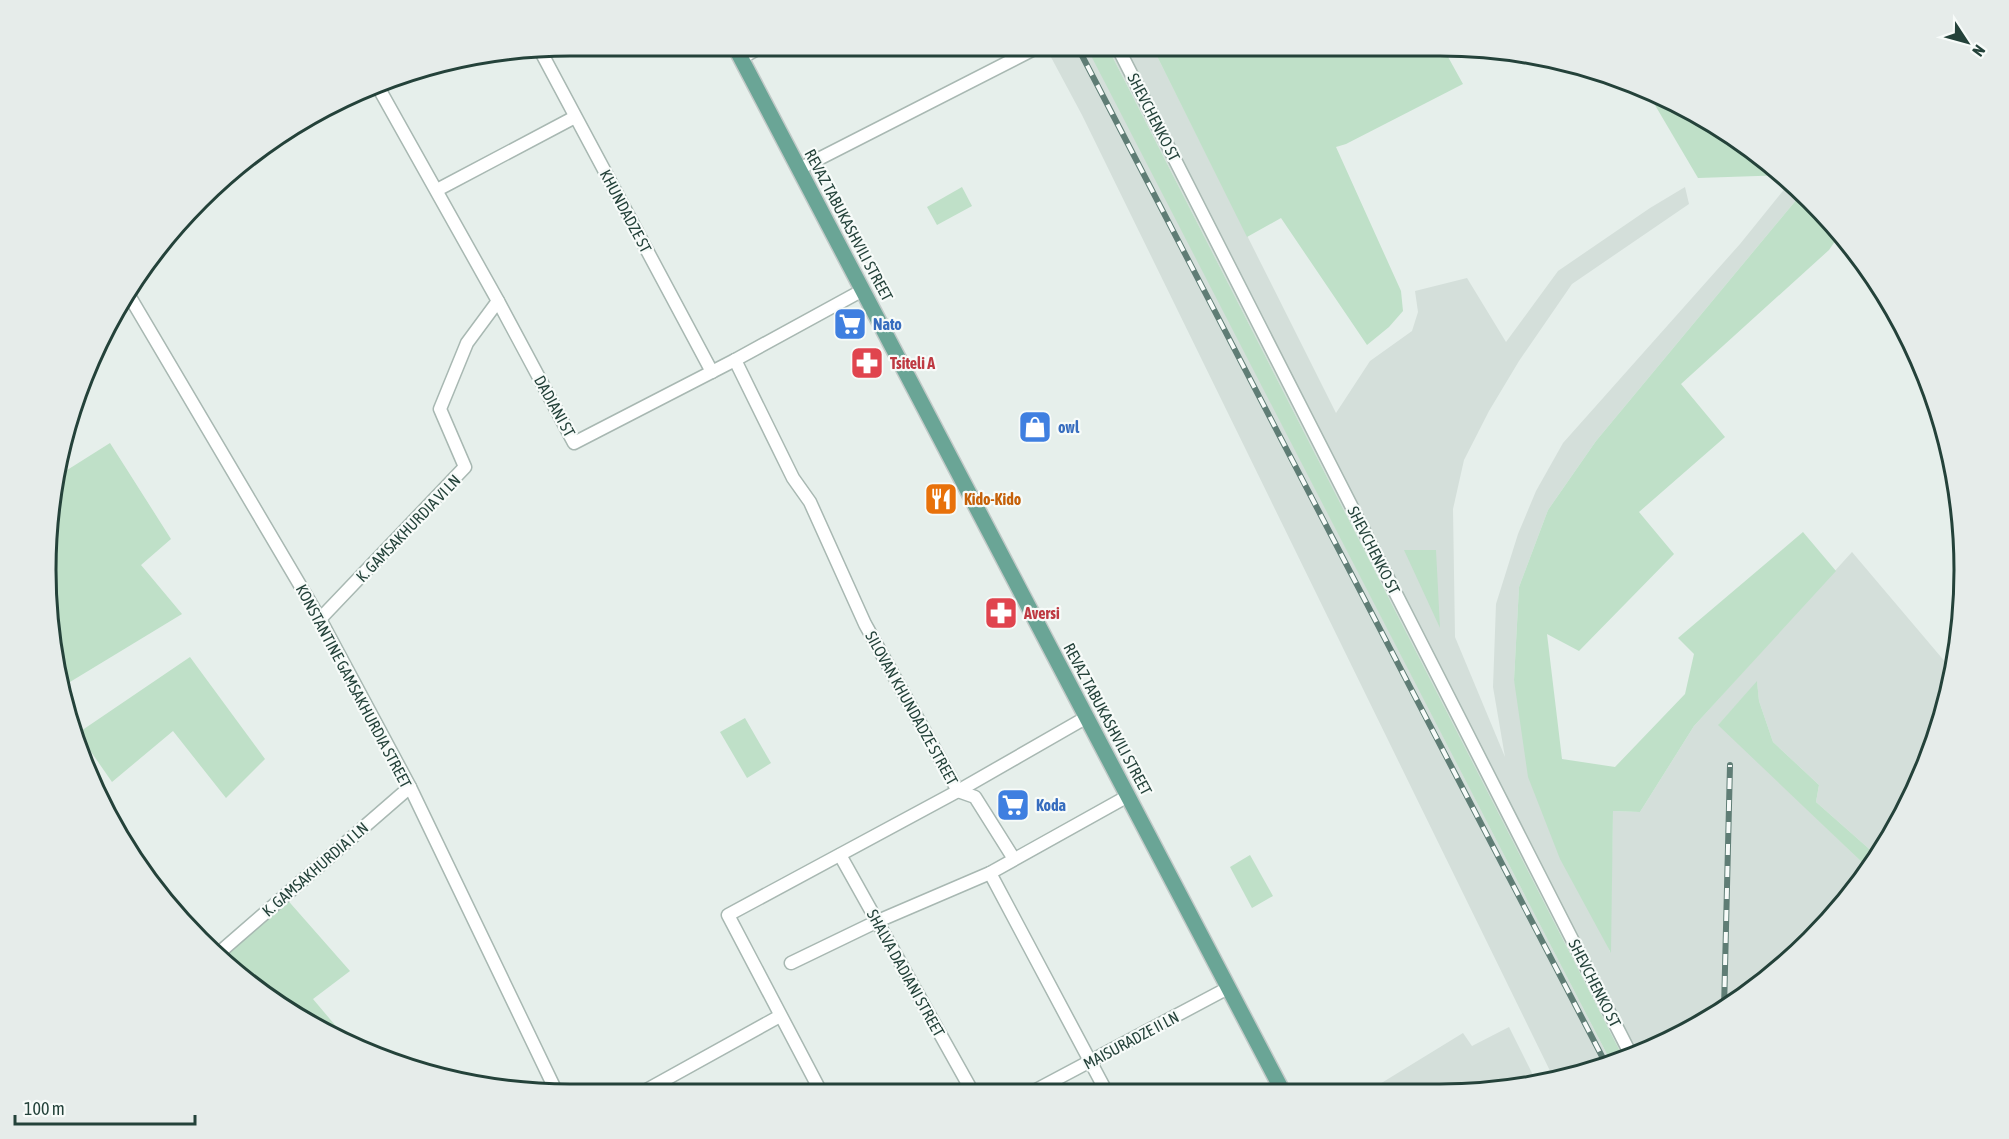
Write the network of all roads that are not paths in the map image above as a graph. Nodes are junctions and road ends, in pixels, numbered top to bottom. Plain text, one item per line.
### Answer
1 (741, 56) edge
2 (1020, 56) edge
3 (1122, 56) edge
4 (544, 57) edge
5 (381, 92) edge
6 (576, 117) junction
7 (799, 169) junction
8 (437, 190) junction
9 (863, 290) junction
10 (132, 300) edge
11 (498, 301) junction
12 (735, 360) junction
13 (712, 372) junction
14 (321, 619) junction
15 (1087, 717) junction
16 (410, 787) junction
17 (958, 791) junction
18 (1128, 796) junction
19 (840, 855) junction
20 (1014, 859) junction
21 (990, 873) junction
22 (878, 921) junction
23 (223, 949) edge
24 (791, 963) dead end
25 (1228, 988) junction
26 (780, 1016) junction
27 (1627, 1047) edge
28 (1090, 1062) junction
29 (552, 1083) edge
30 (656, 1084) edge
31 (817, 1084) edge
32 (968, 1084) edge
33 (1048, 1084) edge
34 (1102, 1084) edge
35 (1279, 1084) edge

1 - 7 main road, REVAZ TABUKASHVILI STREET
2 - 7 street
3 - 27 street, SHEVCHENKO ST
4 - 6 street, KHUNDADZE ST
5 - 8 street, DADIANI ST
6 - 8 street
6 - 13 street, KHUNDADZE ST
7 - 9 main road, REVAZ TABUKASHVILI STREET
8 - 11 street, DADIANI ST
9 - 12 street, DADIANI ST
9 - 15 main road, REVAZ TABUKASHVILI STREET
10 - 14 street, KONSTANTINE GAMSAKHURDIA STREET
11 - 13 street, DADIANI ST
11 - 14 street, K. GAMSAKHURDIA VI LN
12 - 13 street, DADIANI ST
12 - 17 street, SILOVAN KHUNDADZE STREET
14 - 16 street, KONSTANTINE GAMSAKHURDIA STREET
15 - 17 street
15 - 18 main road, REVAZ TABUKASHVILI STREET
16 - 23 street, K. GAMSAKHURDIA I LN
16 - 29 street, KONSTANTINE GAMSAKHURDIA STREET
17 - 19 street
17 - 20 street, SILOVAN KHUNDADZE STREET
18 - 20 street
18 - 25 main road, REVAZ TABUKASHVILI STREET
19 - 22 street, SHALVA DADIANI STREET
19 - 26 street
20 - 21 street
21 - 22 street
21 - 28 street
22 - 24 street
22 - 32 street, SHALVA DADIANI STREET
25 - 28 street, MAISURADZE II LN
25 - 35 main road, REVAZ TABUKASHVILI STREET
26 - 30 street
26 - 31 street
28 - 33 street, MAISURADZE II LN
28 - 34 street

